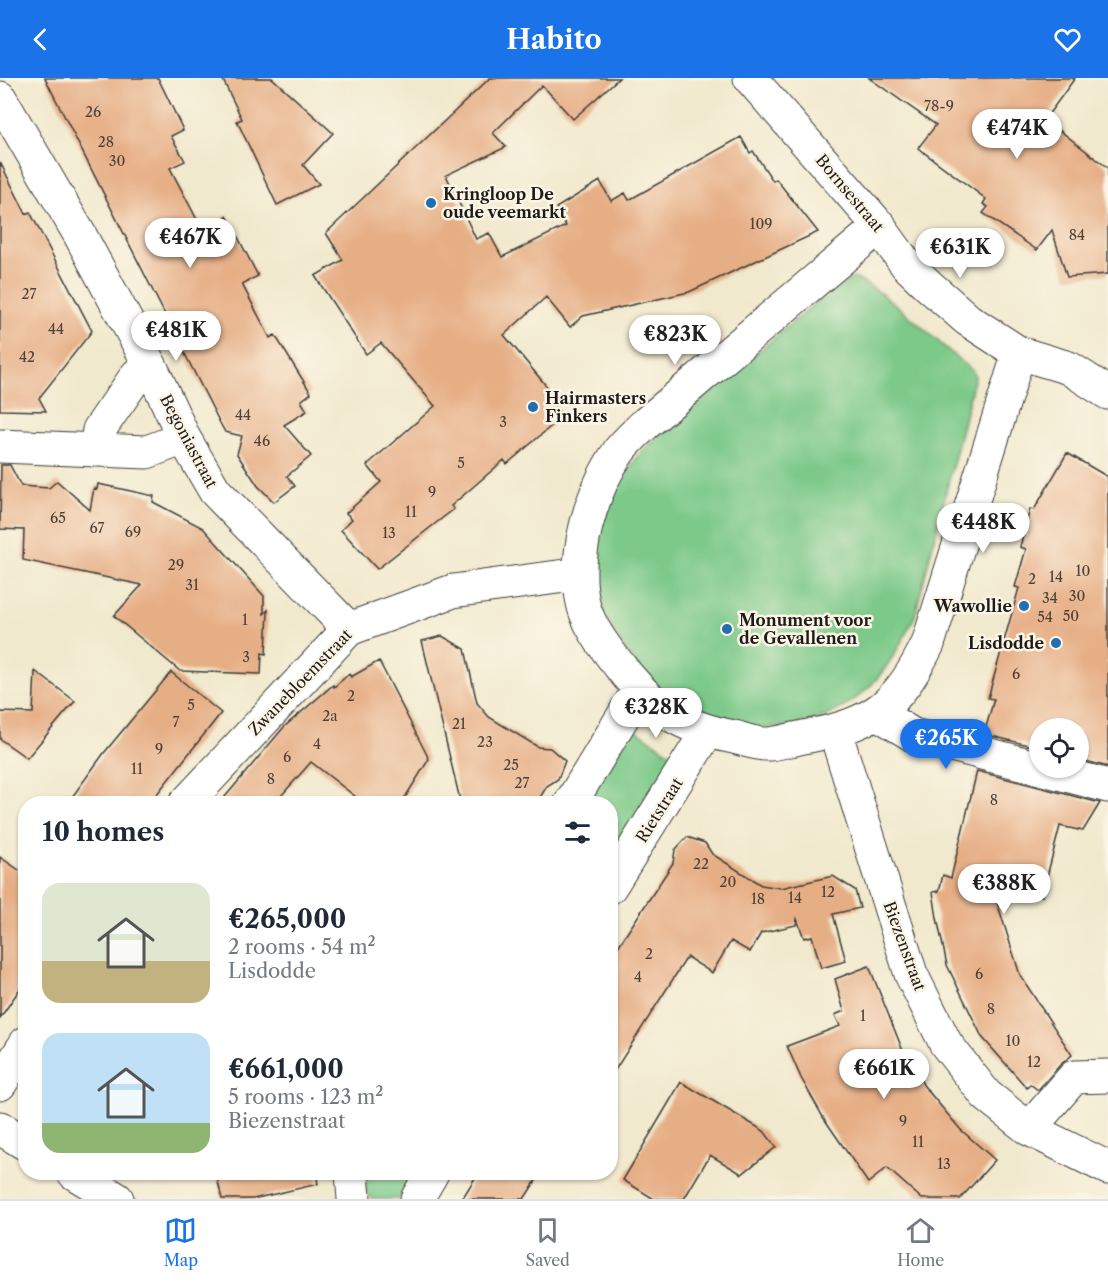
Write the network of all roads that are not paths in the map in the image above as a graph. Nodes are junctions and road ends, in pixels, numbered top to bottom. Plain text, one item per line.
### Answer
1 (750, 78) edge
2 (0, 98) edge
3 (880, 226) junction
4 (1019, 353) junction
5 (151, 367) junction
6 (1108, 393) edge
7 (184, 438) junction
8 (0, 446) edge
9 (96, 449) junction
10 (580, 574) junction
11 (349, 628) junction
12 (639, 690) junction
13 (877, 713) junction
14 (835, 731) junction
15 (707, 732) junction
16 (1029, 765) edge
17 (1078, 778) edge
18 (1108, 786) edge
19 (192, 796) edge
20 (575, 796) edge
21 (618, 874) edge
22 (18, 1056) edge
23 (1108, 1076) edge
24 (0, 1084) edge
25 (0, 1128) edge
26 (1029, 1129) junction
27 (18, 1139) edge
28 (1108, 1168) edge
29 (86, 1180) edge
30 (353, 1180) edge
31 (428, 1180) edge
32 (117, 1199) edge
33 (354, 1199) edge
34 (417, 1199) edge

1 - 3 street, Bornsestraat
2 - 5 street, Begoniastraat
3 - 4 street, Bornsestraat
3 - 10 street
4 - 6 street, Bornsestraat
4 - 13 street
5 - 7 street, Begoniastraat
5 - 9 street
7 - 9 street
7 - 11 street, Begoniastraat
8 - 9 street
10 - 11 street, Zwanebloemstraat
10 - 12 street
11 - 19 street, Zwanebloemstraat
12 - 15 street
12 - 20 street
13 - 14 street
13 - 16 street
14 - 15 street
14 - 26 street, Biezenstraat
15 - 21 street, Rietstraat
17 - 18 street
22 - 24 street
23 - 26 street
25 - 27 street
26 - 28 street, Biezenstraat
29 - 32 street
30 - 33 street
31 - 34 street

